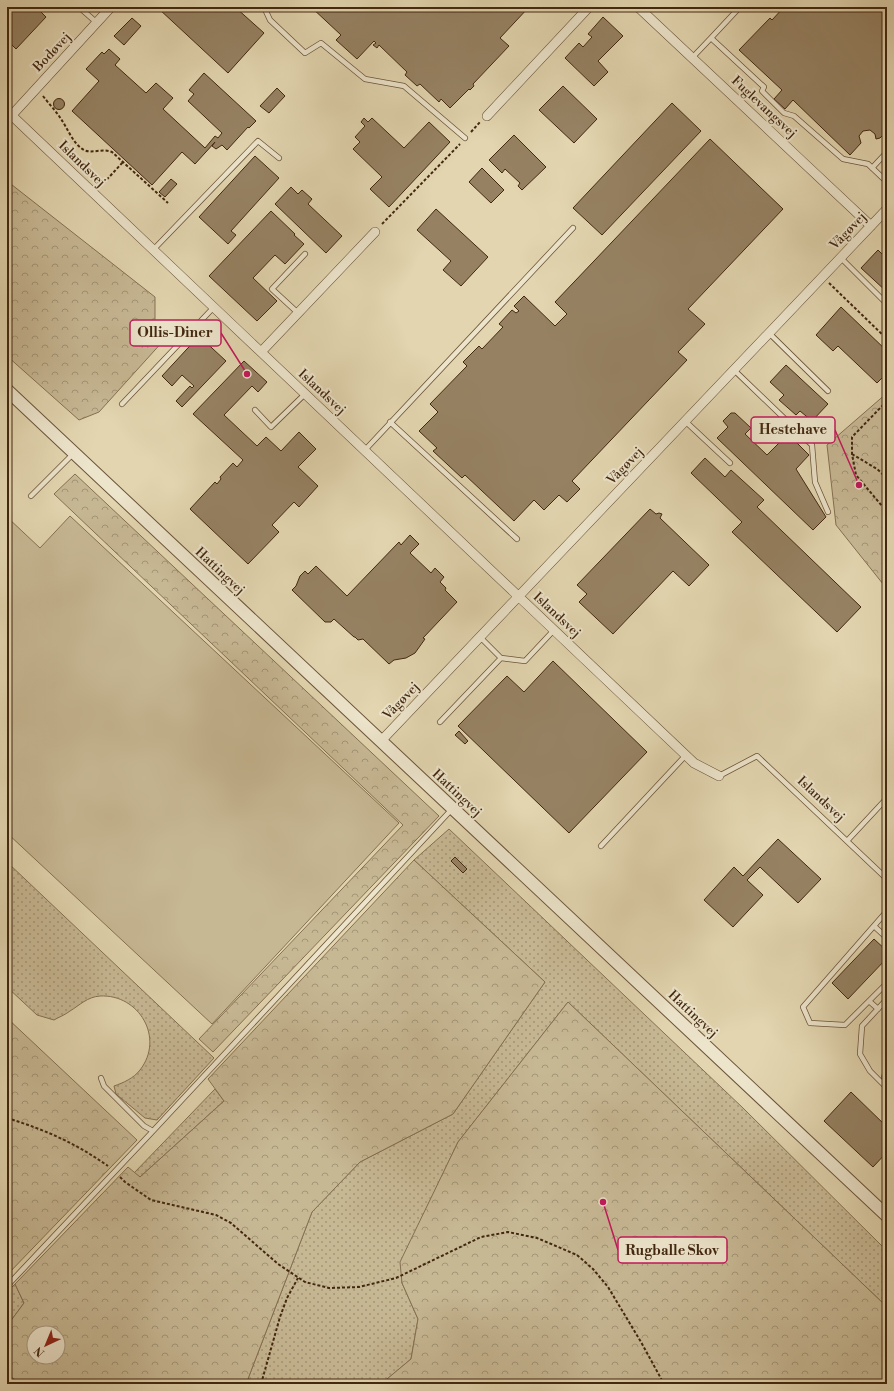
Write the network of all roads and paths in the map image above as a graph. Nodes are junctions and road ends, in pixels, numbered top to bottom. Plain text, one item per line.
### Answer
1 (79, 7) edge
2 (111, 7) edge
3 (589, 7) edge
4 (638, 7) edge
5 (740, 7) edge
6 (267, 8) edge
7 (96, 22) junction
8 (712, 38) junction
9 (692, 58) junction
10 (37, 87) junction
11 (9, 113) edge
12 (487, 116) joint
13 (465, 138) junction
14 (887, 152) edge
15 (279, 158) dead end
16 (123, 162) junction
17 (872, 168) junction
18 (887, 182) edge
19 (94, 194) junction
20 (168, 203) dead end
21 (887, 209) edge
22 (871, 226) junction
23 (573, 228) dead end
24 (375, 232) joint
25 (154, 249) junction
26 (305, 254) dead end
27 (841, 258) junction
28 (822, 276) junction
29 (887, 304) edge
30 (214, 307) junction
31 (298, 313) junction
32 (769, 333) junction
33 (887, 339) edge
34 (261, 352) junction
35 (734, 370) junction
36 (7, 390) edge
37 (828, 390) dead end
38 (305, 394) junction
39 (887, 401) edge
40 (122, 404) dead end
41 (255, 410) dead end
42 (685, 421) junction
43 (390, 422) junction
44 (364, 450) junction
45 (74, 452) junction
46 (852, 454) junction
47 (730, 463) dead end
48 (887, 478) edge
49 (31, 496) dead end
50 (828, 512) dead end
51 (887, 512) edge
52 (517, 539) dead end
53 (519, 596) junction
54 (554, 630) junction
55 (480, 637) junction
56 (501, 658) junction
57 (440, 722) dead end
58 (381, 741) junction
59 (686, 755) junction
60 (719, 776) joint
61 (887, 798) edge
62 (453, 808) junction
63 (847, 841) junction
64 (601, 846) dead end
65 (887, 879) edge
66 (887, 911) edge
67 (874, 926) junction
68 (887, 938) edge
69 (887, 983) edge
70 (887, 999) edge
71 (869, 1001) junction
72 (878, 1009) junction
73 (887, 1067) edge
74 (101, 1078) dead end
75 (887, 1089) edge
76 (7, 1118) edge
77 (153, 1132) junction
78 (115, 1171) junction
79 (887, 1216) edge
80 (299, 1278) junction
81 (7, 1286) edge
82 (261, 1384) edge
83 (664, 1384) edge

1 - 7 lane
2 - 7 street, Bodøvej
3 - 12 street
4 - 9 street, Fuglevangsvej
5 - 8 lane
6 - 13 lane
7 - 10 street, Bodøvej
8 - 9 lane
8 - 17 lane
9 - 22 street, Fuglevangsvej
10 - 11 street, Bodøvej
10 - 16 path
11 - 19 street, Islandsvej
12 - 13 path
13 - 24 path
14 - 17 lane
15 - 25 lane
16 - 19 path
16 - 20 path
17 - 18 lane
19 - 25 street, Islandsvej
21 - 22 street, Vågøvej
22 - 27 street, Vågøvej
23 - 43 lane
24 - 31 street
25 - 30 street, Islandsvej
26 - 31 lane
27 - 28 street, Vågøvej
27 - 29 lane
28 - 32 street, Vågøvej
28 - 33 path
30 - 34 street, Islandsvej
30 - 40 lane
31 - 34 street
32 - 35 street, Vågøvej
32 - 37 lane
34 - 38 street, Islandsvej
35 - 42 street, Vågøvej
35 - 50 lane
36 - 45 street, Hattingvej
38 - 41 lane
38 - 44 street, Islandsvej
39 - 46 path
42 - 47 lane
42 - 53 street, Vågøvej
43 - 44 lane
43 - 52 lane
44 - 53 street, Islandsvej
45 - 49 lane
45 - 58 street, Hattingvej
46 - 48 path
46 - 51 path
53 - 54 street, Islandsvej
53 - 55 street, Vågøvej
54 - 56 lane
54 - 59 street, Islandsvej
55 - 56 lane
55 - 58 street, Vågøvej
56 - 57 lane
58 - 62 street, Hattingvej
59 - 60 street, Islandsvej
59 - 64 lane
60 - 63 lane, Islandsvej
61 - 63 lane, Islandsvej
62 - 77 lane
62 - 79 street, Hattingvej
63 - 65 lane, Islandsvej
66 - 67 lane
67 - 68 lane
67 - 71 lane
69 - 71 lane
70 - 72 lane
71 - 72 lane
72 - 75 lane
73 - 75 lane
74 - 77 lane
76 - 78 path
77 - 78 lane
78 - 80 path
78 - 81 lane
80 - 82 path
80 - 83 path

